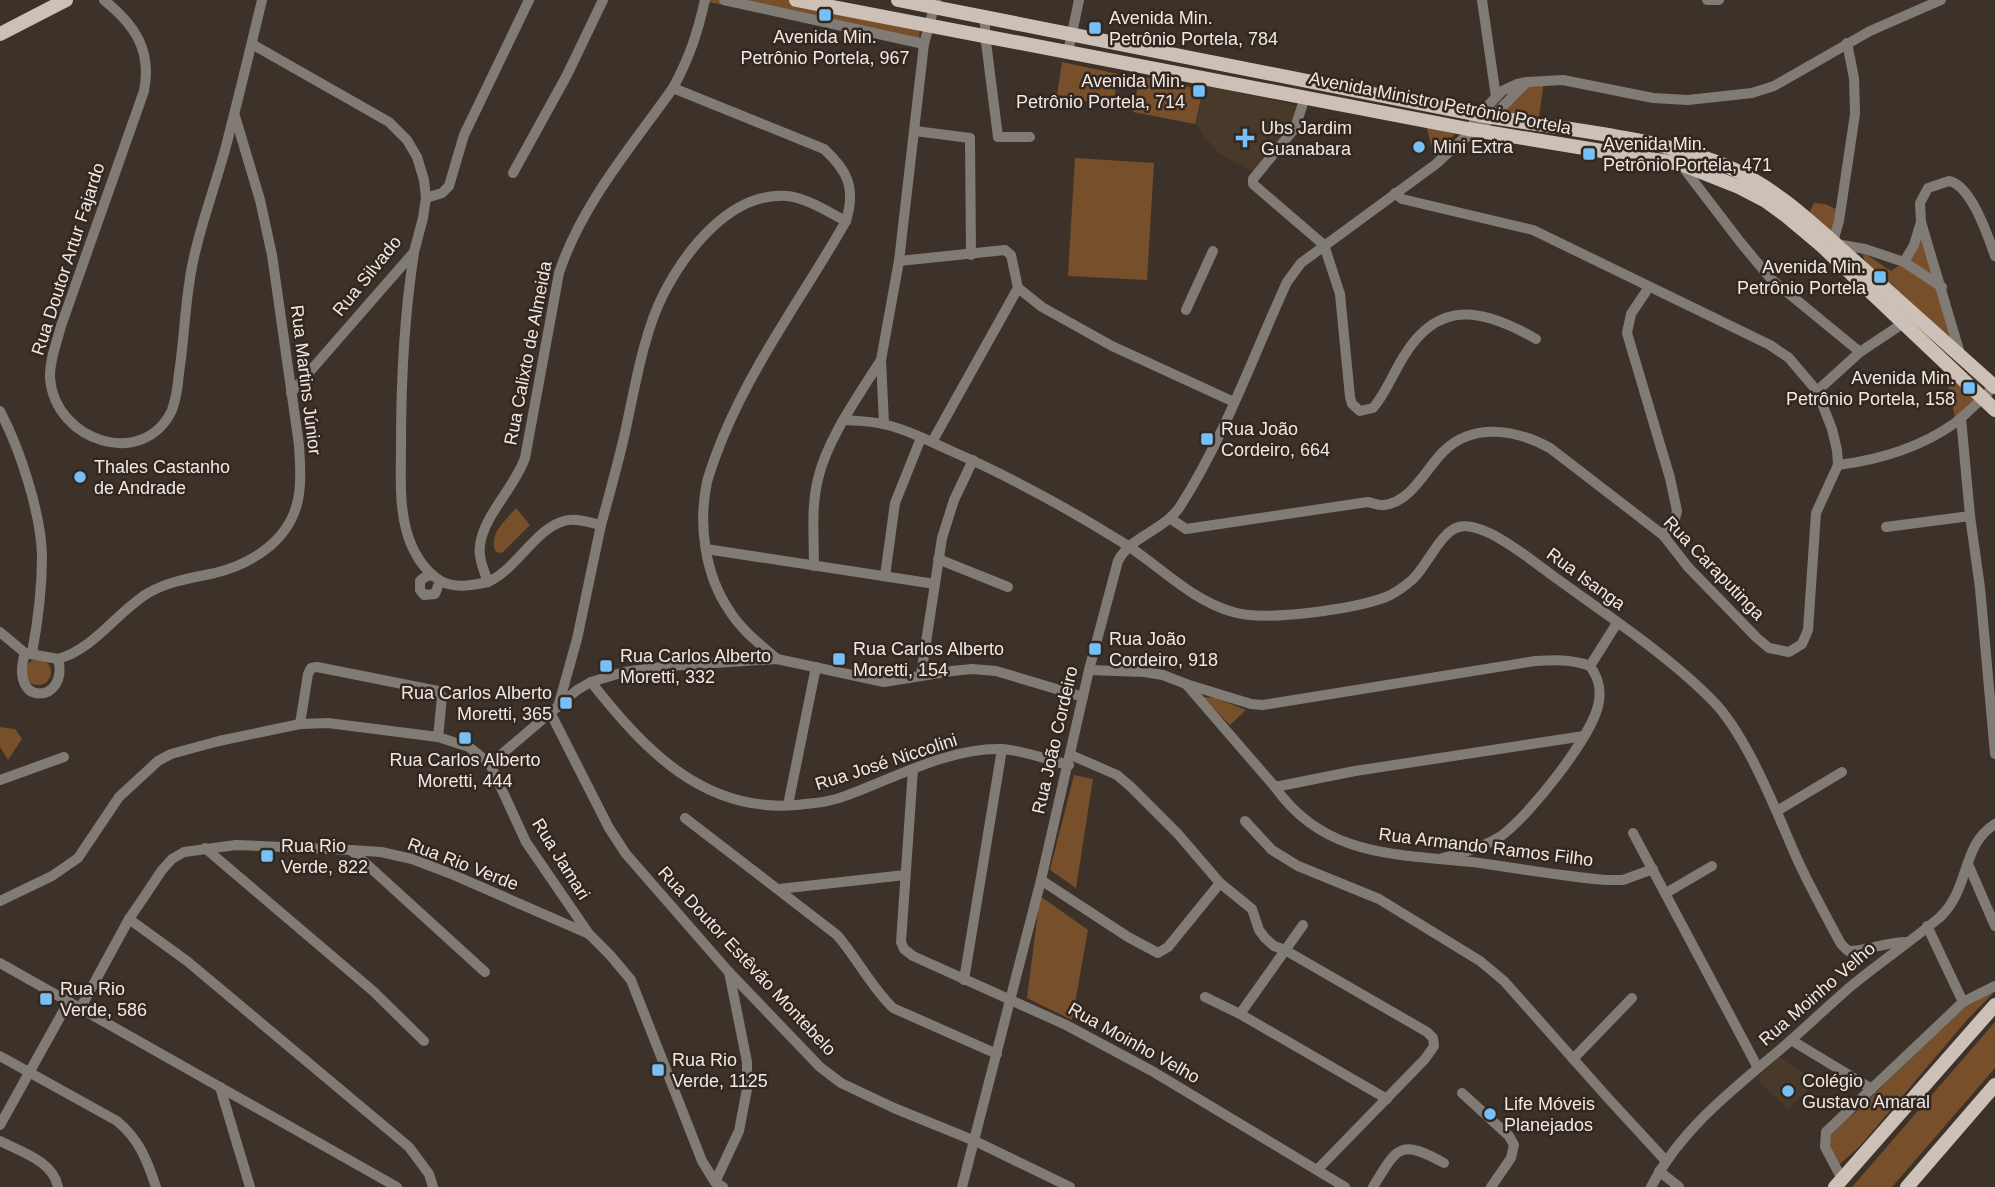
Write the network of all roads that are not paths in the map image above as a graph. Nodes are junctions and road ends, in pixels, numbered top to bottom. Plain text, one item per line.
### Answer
1 (66, 0) edge
2 (104, 0) edge
3 (262, 0) edge
4 (529, 0) edge
5 (603, 0) edge
6 (705, 0) edge
7 (724, 0) edge
8 (796, 0) edge
9 (898, 0) edge
10 (1079, 0) edge
11 (1482, 0) edge
12 (1707, 0) edge
13 (1719, 0) edge
14 (1941, 0) edge
15 (935, 4) edge
16 (1924, 4) edge
17 (985, 17) junction
18 (928, 26) junction
19 (1072, 33) junction
20 (0, 34) edge
21 (985, 37) junction
22 (1847, 43) junction
23 (252, 44) junction
24 (924, 44) junction
25 (1068, 52) junction
26 (1527, 82) junction
27 (673, 88) junction
28 (1305, 97) junction
29 (1496, 97) junction
30 (234, 114) junction
31 (1485, 116) junction
32 (915, 131) junction
33 (1470, 133) junction
34 (1030, 137) dead end
35 (1681, 164) junction
36 (513, 173) dead end
37 (1726, 181) junction
38 (1395, 193) junction
39 (426, 198) junction
40 (1709, 201) junction
41 (846, 220) junction
42 (1921, 222) junction
43 (1834, 243) junction
44 (1324, 245) junction
45 (1213, 251) dead end
46 (414, 252) junction
47 (971, 255) junction
48 (1995, 256) edge
49 (900, 261) junction
50 (1904, 262) junction
51 (1649, 287) junction
52 (1942, 287) junction
53 (1018, 288) junction
54 (1186, 310) dead end
55 (1902, 324) junction
56 (1535, 339) dead end
57 (1860, 352) junction
58 (1961, 357) junction
59 (881, 360) junction
60 (1995, 387) edge
61 (1818, 391) junction
62 (291, 393) junction
63 (1982, 398) junction
64 (1234, 402) junction
65 (1995, 410) edge
66 (0, 411) edge
67 (1961, 418) junction
68 (844, 420) junction
69 (884, 424) junction
70 (12, 437) junction
71 (0, 438) edge
72 (921, 438) junction
73 (932, 442) junction
74 (973, 460) junction
75 (1838, 465) junction
76 (1970, 516) junction
77 (1171, 519) junction
78 (601, 525) junction
79 (1886, 527) dead end
80 (1663, 535) junction
81 (1128, 546) junction
82 (706, 549) junction
83 (938, 559) junction
84 (814, 566) junction
85 (886, 576) junction
86 (488, 582) junction
87 (934, 584) junction
88 (1008, 587) dead end
89 (1617, 623) junction
90 (1989, 630) edge
91 (0, 632) edge
92 (28, 653) junction
93 (58, 659) junction
94 (777, 659) junction
95 (1585, 664) junction
96 (817, 667) junction
97 (1089, 670) junction
98 (921, 675) junction
99 (591, 682) junction
100 (1186, 684) junction
101 (1083, 697) junction
102 (554, 711) junction
103 (300, 724) junction
104 (1584, 736) junction
105 (438, 737) junction
106 (1002, 749) junction
107 (1995, 754) edge
108 (64, 757) dead end
109 (1070, 760) junction
110 (490, 764) junction
111 (913, 769) junction
112 (1842, 772) dead end
113 (0, 780) edge
114 (1275, 786) junction
115 (788, 805) junction
116 (1777, 811) junction
117 (685, 818) dead end
118 (1245, 821) dead end
119 (1995, 824) edge
120 (1633, 833) dead end
121 (205, 848) junction
122 (351, 849) junction
123 (1440, 859) junction
124 (1968, 864) junction
125 (1712, 866) dead end
126 (1653, 869) junction
127 (905, 875) junction
128 (1041, 880) junction
129 (1220, 883) junction
130 (779, 889) junction
131 (1666, 892) junction
132 (564, 897) junction
133 (0, 901) edge
134 (537, 912) junction
135 (130, 919) junction
136 (1303, 925) dead end
137 (1927, 926) junction
138 (1995, 926) edge
139 (589, 934) junction
140 (1907, 942) junction
141 (1285, 950) junction
142 (0, 963) edge
143 (729, 971) junction
144 (485, 972) dead end
145 (964, 980) junction
146 (1995, 986) edge
147 (1205, 997) dead end
148 (1632, 998) dead end
149 (69, 1001) junction
150 (1010, 1001) junction
151 (1963, 1002) junction
152 (1995, 1005) edge
153 (81, 1007) junction
154 (1240, 1014) junction
155 (1791, 1040) junction
156 (424, 1041) dead end
157 (997, 1054) junction
158 (0, 1056) edge
159 (1573, 1059) junction
160 (1758, 1068) junction
161 (30, 1073) junction
162 (1995, 1085) edge
163 (220, 1087) junction
164 (1872, 1089) junction
165 (1462, 1093) dead end
166 (1387, 1099) junction
167 (0, 1125) edge
168 (0, 1141) edge
169 (975, 1141) junction
170 (1665, 1160) junction
171 (1444, 1163) dead end
172 (1317, 1170) junction
173 (1659, 1171) junction
174 (1839, 1183) edge
175 (719, 1184) edge
176 (58, 1187) edge
177 (156, 1187) edge
178 (250, 1187) edge
179 (397, 1187) edge
180 (433, 1187) edge
181 (962, 1187) edge
182 (1070, 1187) edge
183 (1345, 1187) edge
184 (1373, 1187) edge
185 (1491, 1187) edge
186 (1651, 1187) edge
187 (1679, 1187) edge
188 (1908, 1187) edge

1 - 20 main road
2 - 30 street, Rua Doutor Artur Fajardo
3 - 23 street, Rua Doutor Artur Fajardo
4 - 39 street
5 - 36 street
6 - 27 street, Rua Calixto de Almeida
7 - 24 street
8 - 18 main road, Avenida Ministro Petrônio Portela
9 - 15 main road, Avenida Ministro Petrônio Portela
10 - 19 street
11 - 29 street
12 - 13 street
14 - 16 street
15 - 17 main road, Avenida Ministro Petrônio Portela
15 - 18 street
16 - 22 street
17 - 19 main road, Avenida Ministro Petrônio Portela
17 - 21 street
18 - 21 main road, Avenida Ministro Petrônio Portela
18 - 24 street
19 - 25 street
19 - 31 main road, Avenida Ministro Petrônio Portela
21 - 25 main road, Avenida Ministro Petrônio Portela
21 - 34 street
22 - 26 street
22 - 43 street
23 - 30 street, Rua Doutor Artur Fajardo
23 - 39 street, Rua Silvado
24 - 32 street
25 - 28 main road, Avenida Ministro Petrônio Portela
26 - 29 street
26 - 31 street
27 - 41 street
27 - 86 street, Rua Calixto de Almeida
28 - 33 main road, Avenida Ministro Petrônio Portela
28 - 44 street
29 - 31 street
30 - 62 street, Rua Martins Júnior
31 - 33 street
31 - 43 main road, Avenida Ministro Petrônio Portela
32 - 47 street
32 - 49 street
33 - 35 main road, Avenida Ministro Petrônio Portela
33 - 38 street
35 - 37 main road, Avenida Ministro Petrônio Portela
35 - 40 street
37 - 40 street
37 - 55 main road, Avenida Ministro Petrônio Portela
38 - 44 street
38 - 51 street
39 - 46 street, Rua Silvado
40 - 57 street
41 - 78 street
41 - 82 street
42 - 48 street
42 - 50 street
42 - 52 street
43 - 50 street
43 - 58 main road, Avenida Ministro Petrônio Portela
44 - 56 street
44 - 64 street
45 - 54 street
46 - 62 street, Rua Silvado
46 - 86 street
47 - 49 street
47 - 53 street
49 - 59 street
50 - 52 street
51 - 61 street
51 - 80 street
52 - 58 street
53 - 64 street
53 - 73 street
55 - 57 street
55 - 63 main road, Avenida Ministro Petrônio Portela
57 - 61 street
58 - 60 main road, Avenida Ministro Petrônio Portela
59 - 68 street
59 - 69 street
60 - 63 street
61 - 75 street
62 - 93 street, Rua Martins Júnior
63 - 65 main road, Avenida Ministro Petrônio Portela
63 - 67 street
64 - 77 street
66 - 70 street
67 - 75 street
67 - 76 street
68 - 69 street, Rua Isanga
68 - 84 street
69 - 72 street, Rua Isanga
70 - 71 street
70 - 92 street
72 - 73 street, Rua Isanga
72 - 85 street
73 - 74 street, Rua Isanga
74 - 81 street, Rua Isanga
74 - 83 street
75 - 80 street, Rua Caraputinga
76 - 79 street
76 - 90 street
77 - 80 street, Rua Caraputinga
77 - 81 street
78 - 86 street
78 - 102 street
81 - 89 street, Rua Isanga
81 - 97 street, Rua João Cordeiro
82 - 84 street
82 - 94 street
83 - 87 street
83 - 88 street
84 - 85 street
85 - 87 street
87 - 98 street
89 - 95 street
89 - 116 street, Rua Isanga
90 - 107 street
91 - 92 street
92 - 93 street
92 - 93 street
94 - 96 street
94 - 99 street
95 - 100 street
95 - 104 street
96 - 98 street
96 - 115 street
97 - 100 street
97 - 101 street, Rua João Cordeiro
98 - 101 street
99 - 102 street
99 - 115 street, Rua José Niccolini
100 - 114 street, Rua Armando Ramos Filho
101 - 109 street, Rua João Cordeiro
102 - 110 street
102 - 143 street, Rua Doutor Estêvão Montebelo
103 - 105 street
103 - 105 street
103 - 133 street
104 - 114 street
104 - 123 street
105 - 110 street
106 - 109 street, Rua José Niccolini
106 - 111 street, Rua José Niccolini
106 - 145 street
108 - 113 street
109 - 128 street, Rua João Cordeiro
109 - 129 street, Rua José Niccolini
110 - 132 street, Rua Jamari
111 - 115 street, Rua José Niccolini
111 - 127 street
112 - 116 street
114 - 123 street, Rua Armando Ramos Filho
116 - 140 street, Rua Isanga
117 - 130 street
118 - 159 street
119 - 124 street, Rua Moinho Velho
120 - 126 street
121 - 122 street, Rua Rio Verde
121 - 135 street, Rua Rio Verde
121 - 156 street
122 - 134 street, Rua Rio Verde
122 - 144 street
123 - 126 street, Rua Armando Ramos Filho
124 - 137 street, Rua Moinho Velho
124 - 138 street
125 - 131 street
126 - 131 street
127 - 130 street
127 - 145 street, Rua Moinho Velho
128 - 129 street
128 - 150 street, Rua João Cordeiro
129 - 141 street, Rua José Niccolini
130 - 157 street
131 - 160 street
132 - 134 street
132 - 139 street, Rua Jamari
134 - 139 street, Rua Rio Verde
135 - 153 street, Rua Rio Verde
135 - 180 street
136 - 141 street
137 - 140 street, Rua Moinho Velho
137 - 151 street
139 - 175 street, Rua Rio Verde
140 - 155 street, Rua Moinho Velho
141 - 154 street
141 - 166 street
142 - 149 street
143 - 169 street, Rua Doutor Estêvão Montebelo
143 - 175 street
145 - 150 street, Rua Moinho Velho
146 - 151 street
147 - 154 street
148 - 159 street
149 - 153 street
149 - 161 street
150 - 157 street, Rua João Cordeiro
150 - 172 street, Rua Moinho Velho
151 - 164 street
152 - 174 main road
153 - 163 street
154 - 166 street
155 - 160 street, Rua Moinho Velho
155 - 164 street
157 - 169 street, Rua João Cordeiro
158 - 161 street
159 - 170 street
160 - 170 street, Rua Moinho Velho
161 - 167 street
161 - 177 street
162 - 188 main road
163 - 178 street
163 - 179 street
164 - 174 street
165 - 185 street
166 - 172 street
168 - 176 street
169 - 181 street, Rua João Cordeiro
169 - 182 street, Rua Doutor Estêvão Montebelo
170 - 173 street, Rua Moinho Velho
171 - 184 street
172 - 183 street, Rua Moinho Velho
173 - 186 street, Rua Moinho Velho
173 - 187 street

